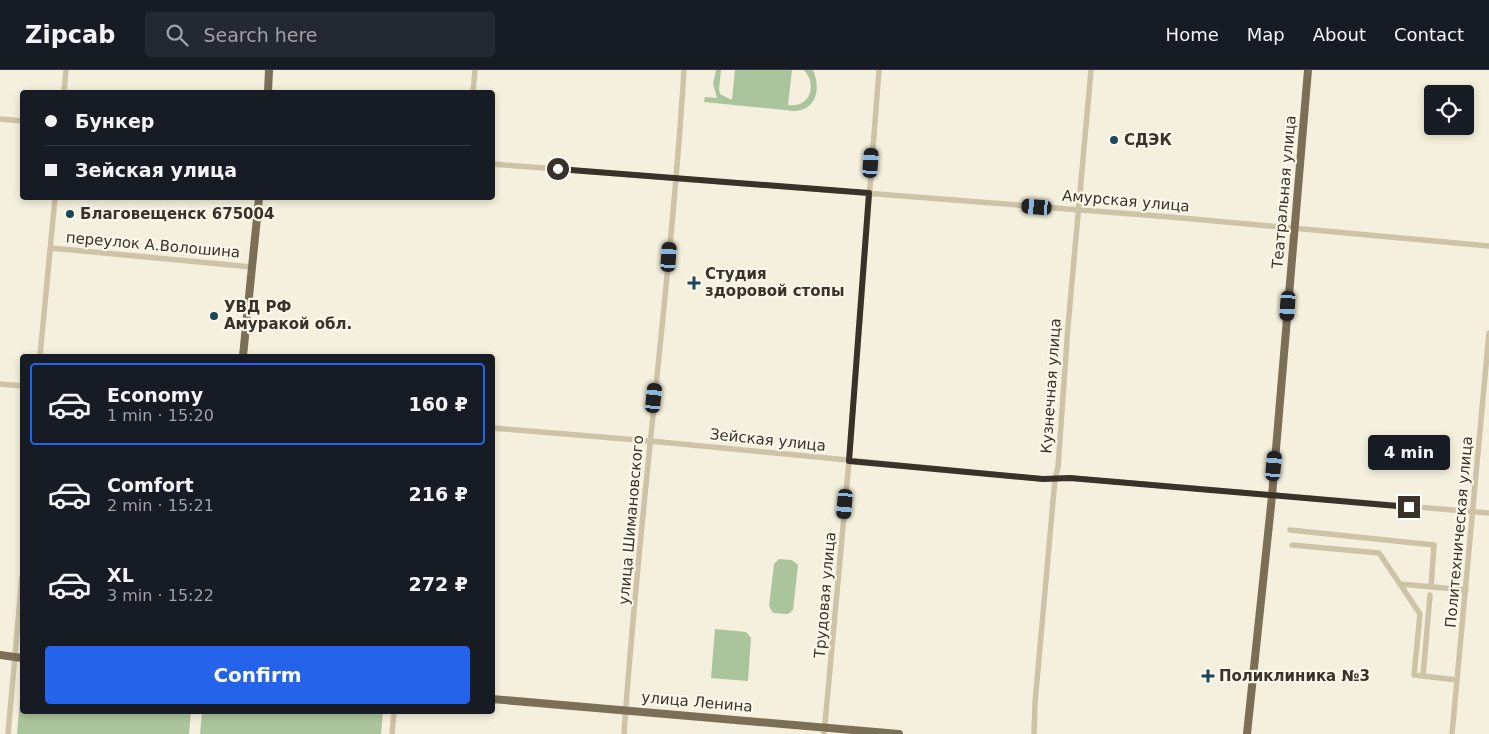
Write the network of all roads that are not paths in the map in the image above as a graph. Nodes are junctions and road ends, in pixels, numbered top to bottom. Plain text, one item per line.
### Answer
1 (66, 70) edge
2 (269, 70) edge
3 (475, 70) edge
4 (684, 70) edge
5 (879, 70) edge
6 (1091, 70) edge
7 (1308, 70) edge
8 (64, 90) edge
9 (268, 90) edge
10 (473, 90) edge
11 (0, 119) edge
12 (20, 121) edge
13 (495, 164) edge
14 (675, 178) junction
15 (869, 193) junction
16 (55, 200) edge
17 (259, 200) edge
18 (1078, 210) junction
19 (1294, 228) junction
20 (1489, 246) edge
21 (50, 248) junction
22 (252, 267) junction
23 (1489, 333) edge
24 (40, 354) edge
25 (242, 354) edge
26 (0, 384) edge
27 (20, 386) edge
28 (495, 428) edge
29 (650, 441) junction
30 (849, 461) junction
31 (1055, 479) junction
32 (1272, 496) junction
33 (1473, 512) junction
34 (1489, 513) edge
35 (1290, 530) dead end
36 (1292, 545) dead end
37 (1400, 584) junction
38 (1431, 587) junction
39 (1466, 590) junction
40 (1430, 596) dead end
41 (20, 630) edge
42 (0, 656) edge
43 (19, 657) edge
44 (1423, 676) junction
45 (1457, 680) junction
46 (495, 698) edge
47 (626, 710) junction
48 (394, 714) edge
49 (825, 731) edge
50 (8, 734) edge
51 (392, 734) edge
52 (624, 734) edge
53 (898, 734) edge
54 (1034, 734) edge
55 (1247, 734) edge
56 (1452, 734) edge

1 - 8 street
2 - 9 main road
3 - 10 street
4 - 14 street, улица Шимановского
5 - 15 street, Трудовая улица
6 - 18 street, Кузнечная улица
7 - 19 main road, Театральная улица
11 - 12 street
13 - 14 street, Амурская улица
14 - 15 street, Амурская улица
14 - 29 street, улица Шимановского
15 - 18 street, Амурская улица
15 - 30 street, Трудовая улица
16 - 21 street
17 - 22 main road
18 - 19 street, Амурская улица
18 - 31 street, Кузнечная улица
19 - 20 street, Амурская улица
19 - 32 main road, Театральная улица
21 - 22 street, переулок А.Волошина
21 - 24 street
22 - 25 main road
23 - 33 street, Политехническая улица
26 - 27 street
28 - 29 street, Зейская улица
29 - 30 street, Зейская улица
29 - 47 street, улица Шимановского
30 - 31 street, Зейская улица
30 - 49 street, Трудовая улица
31 - 32 street, Зейская улица
31 - 54 street, Кузнечная улица
32 - 33 street, Зейская улица
32 - 55 main road, Театральная улица
33 - 34 street, Зейская улица
33 - 39 street, Политехническая улица
35 - 38 street
36 - 37 street
37 - 38 street
37 - 44 street
38 - 39 street
39 - 45 street, Политехническая улица
40 - 44 street
41 - 43 street
42 - 43 main road
43 - 50 street
44 - 45 street
45 - 56 street, Политехническая улица
46 - 47 main road, улица Ленина
47 - 49 main road, улица Ленина
47 - 52 street, улица Шимановского
48 - 51 street
49 - 53 main road, улица Ленина

